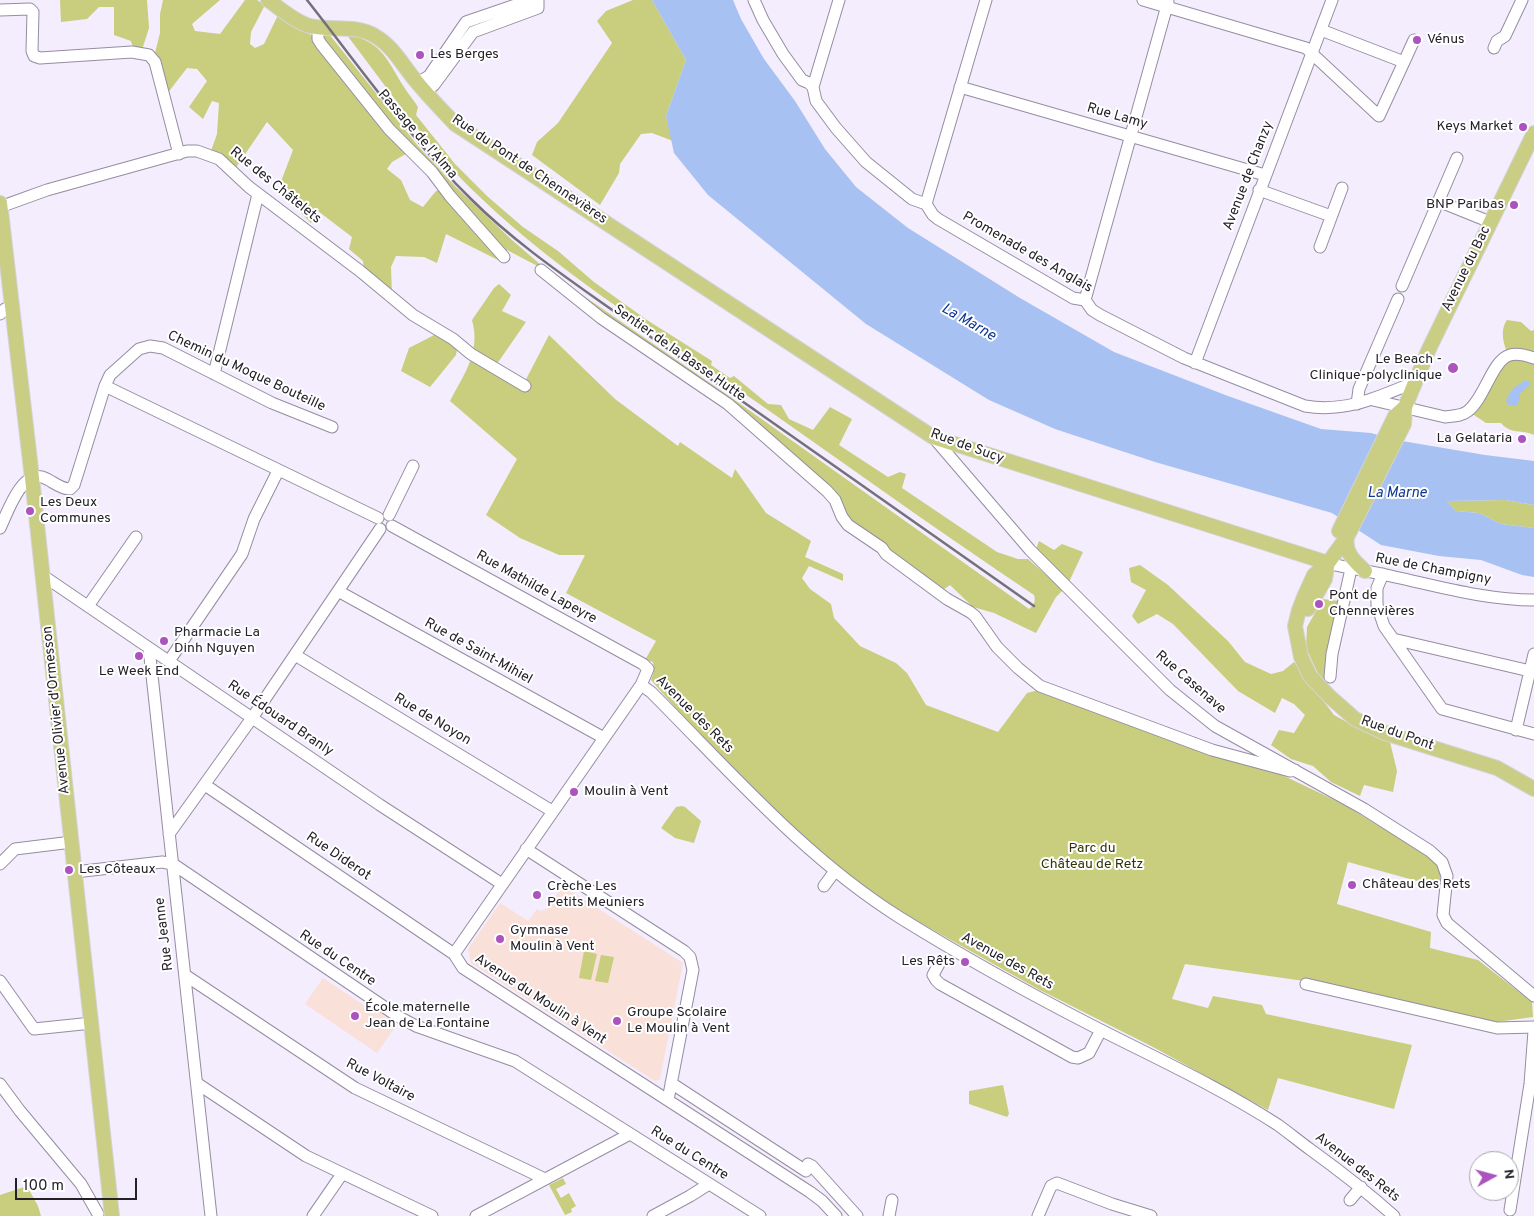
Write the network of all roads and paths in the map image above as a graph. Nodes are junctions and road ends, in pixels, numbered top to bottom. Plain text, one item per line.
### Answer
1 (268, 0) edge
2 (530, 0) edge
3 (538, 0) edge
4 (754, 0) edge
5 (839, 0) edge
6 (986, 0) edge
7 (1143, 0) edge
8 (1332, 0) edge
9 (1522, 0) edge
10 (1168, 4) edge
11 (0, 10) edge
12 (318, 27) junction
13 (1321, 30) junction
14 (1414, 40) dead end
15 (1494, 48) dead end
16 (1313, 53) junction
17 (1404, 62) junction
18 (813, 87) junction
19 (960, 87) junction
20 (421, 88) junction
21 (1534, 133) edge
22 (1131, 136) junction
23 (179, 154) junction
24 (1457, 158) dead end
25 (1265, 175) junction
26 (1342, 188) dead end
27 (1260, 190) junction
28 (258, 194) junction
29 (1438, 201) junction
30 (926, 204) junction
31 (0, 205) edge
32 (1331, 216) junction
33 (1490, 222) junction
34 (1320, 247) dead end
35 (647, 249) joint
36 (504, 257) dead end
37 (541, 270) dead end
38 (1402, 286) dead end
39 (1398, 299) dead end
40 (1085, 300) junction
41 (6, 310) edge
42 (1534, 358) edge
43 (1195, 363) junction
44 (214, 374) junction
45 (1415, 382) junction
46 (105, 386) junction
47 (525, 386) dead end
48 (1373, 400) junction
49 (1357, 404) junction
50 (1405, 406) junction
51 (332, 428) dead end
52 (933, 438) junction
53 (413, 466) dead end
54 (278, 471) junction
55 (32, 478) junction
56 (385, 522) junction
57 (0, 528) edge
58 (1343, 535) junction
59 (136, 537) dead end
60 (1328, 563) junction
61 (1358, 570) junction
62 (1382, 574) junction
63 (42, 575) junction
64 (338, 592) junction
65 (1534, 600) edge
66 (88, 606) junction
67 (1393, 639) junction
68 (149, 648) junction
69 (1534, 654) edge
70 (295, 655) junction
71 (169, 661) junction
72 (1532, 672) edge
73 (1330, 677) dead end
74 (642, 685) junction
75 (252, 718) junction
76 (1516, 730) junction
77 (1534, 734) edge
78 (604, 738) junction
79 (1295, 770) junction
80 (205, 785) junction
81 (1534, 789) edge
82 (552, 811) junction
83 (169, 834) junction
84 (72, 842) junction
85 (526, 849) junction
86 (0, 864) edge
87 (173, 864) junction
88 (835, 871) junction
89 (75, 872) junction
90 (502, 884) junction
91 (824, 886) dead end
92 (454, 954) junction
93 (940, 962) dead end
94 (185, 975) junction
95 (0, 981) edge
96 (1306, 984) dead end
97 (1534, 996) edge
98 (92, 1023) junction
99 (1534, 1027) edge
100 (1101, 1030) junction
101 (1534, 1031) edge
102 (671, 1082) junction
103 (0, 1084) edge
104 (198, 1084) junction
105 (668, 1100) junction
106 (630, 1134) junction
107 (808, 1164) junction
108 (342, 1174) junction
109 (545, 1179) junction
110 (709, 1184) junction
111 (801, 1186) junction
112 (1361, 1187) junction
113 (892, 1200) dead end
114 (1350, 1200) dead end
115 (1510, 1210) dead end
116 (98, 1214) dead end
117 (112, 1216) edge
118 (211, 1216) edge
119 (313, 1216) edge
120 (432, 1216) edge
121 (476, 1216) edge
122 (652, 1216) edge
123 (760, 1216) edge
124 (836, 1216) edge
125 (857, 1216) edge
126 (889, 1216) edge
127 (1038, 1216) edge
128 (1152, 1216) edge
129 (1394, 1216) edge

1 - 12 main road, Rue du Pont de Chennevières
2 - 20 street
3 - 20 street
4 - 18 street, Promenade des Anglais
5 - 18 street
6 - 19 street
7 - 10 street
8 - 13 street, Avenue de Chanzy
9 - 15 street
10 - 16 street
10 - 22 street
11 - 23 street
12 - 20 main road, Rue du Pont de Chennevières
12 - 36 street, Passage de l'Alma
13 - 16 street, Avenue de Chanzy
13 - 17 street
14 - 17 street
16 - 17 street
16 - 25 street, Avenue de Chanzy
18 - 30 street, Promenade des Anglais
19 - 22 street, Rue Lamy
19 - 30 street
20 - 35 main road, Rue du Pont de Chennevières
21 - 33 main road, Avenue du Bac
22 - 25 street, Rue Lamy
22 - 40 street
23 - 28 street, Rue des Châtelets
23 - 31 street, Rue des Châtelets
24 - 29 street
25 - 27 street, Avenue de Chanzy
26 - 32 street
27 - 32 street
27 - 43 street, Avenue de Chanzy
28 - 44 street
28 - 47 street, Rue des Châtelets
29 - 33 street
29 - 38 street
30 - 40 street, Promenade des Anglais
31 - 41 main road, Avenue Olivier d'Ormesson
32 - 34 street
33 - 45 main road, Avenue du Bac
35 - 52 main road, Rue de Sucy
37 - 79 street, Sentier de la Basse Hutte
39 - 49 street
40 - 43 street, Promenade des Anglais
41 - 55 main road, Avenue Olivier d'Ormesson
42 - 50 street, Promenade des Anglais
43 - 49 street, Promenade des Anglais
44 - 46 street, Chemin du Moque Bouteille
44 - 51 street, Chemin du Moque Bouteille
45 - 48 street, Promenade des Anglais
45 - 50 main road, Avenue du Bac
46 - 54 street, Rue Mathilde Lapeyre
46 - 55 street, Chemin du Moque Bouteille
48 - 49 street, Promenade des Anglais
48 - 50 street, Promenade des Anglais
50 - 58 main road, Avenue du Bac
52 - 60 main road, Rue de Sucy
52 - 79 street, Rue Casenave
53 - 56 street
54 - 56 street, Rue Mathilde Lapeyre
54 - 71 street
55 - 57 street
55 - 63 main road, Avenue Olivier d'Ormesson
56 - 64 street
56 - 74 street, Rue Mathilde Lapeyre
58 - 60 main road, Rue du Pont
58 - 61 main road
59 - 66 street
60 - 61 street, Rue de Champigny
60 - 81 main road, Rue du Pont
61 - 62 street, Rue de Champigny
61 - 73 street
62 - 65 street, Rue de Champigny
62 - 67 street
63 - 66 street, Rue Édouard Branly
63 - 84 main road, Avenue Olivier d'Ormesson
64 - 70 street
64 - 78 street, Rue de Saint-Mihiel
66 - 68 street, Rue Édouard Branly
67 - 72 street
67 - 76 street
68 - 71 street, Rue Édouard Branly
68 - 83 street, Rue Jeanne
69 - 72 street
70 - 75 street
70 - 82 street, Rue de Noyon
71 - 75 street, Rue Édouard Branly
72 - 76 street
74 - 78 street, Avenue du Moulin à Vent
74 - 88 street, Avenue des Rets
75 - 80 street
75 - 90 street, Rue Édouard Branly
76 - 77 street
78 - 82 street, Avenue du Moulin à Vent
79 - 97 street, Rue Casenave
80 - 83 street
80 - 92 street, Rue Diderot
82 - 85 street, Avenue du Moulin à Vent
83 - 87 street, Rue Jeanne
84 - 86 street
84 - 89 main road, Avenue Olivier d'Ormesson
85 - 90 street, Avenue du Moulin à Vent
85 - 102 street
87 - 89 street
87 - 94 street, Rue Jeanne
87 - 106 street, Rue du Centre
88 - 91 street
88 - 100 street, Avenue des Rets
89 - 98 main road, Avenue Olivier d'Ormesson
90 - 92 street, Avenue du Moulin à Vent
92 - 105 street, Avenue du Moulin à Vent
93 - 100 street
94 - 104 street, Rue Jeanne
94 - 109 street, Rue Voltaire
95 - 98 street
96 - 99 street
98 - 117 main road, Avenue Olivier d'Ormesson
100 - 112 street, Avenue des Rets
101 - 115 street
102 - 105 street
102 - 107 street
103 - 116 street
104 - 108 street
104 - 118 street, Rue Jeanne
105 - 111 street, Avenue du Moulin à Vent
106 - 109 street
106 - 110 street, Rue du Centre
107 - 111 street
107 - 125 street
108 - 119 street
108 - 120 street
109 - 121 street
110 - 122 street
110 - 123 street, Rue du Centre
111 - 124 street, Avenue du Moulin à Vent
112 - 114 street
112 - 129 street, Avenue des Rets
113 - 126 street
127 - 128 street

